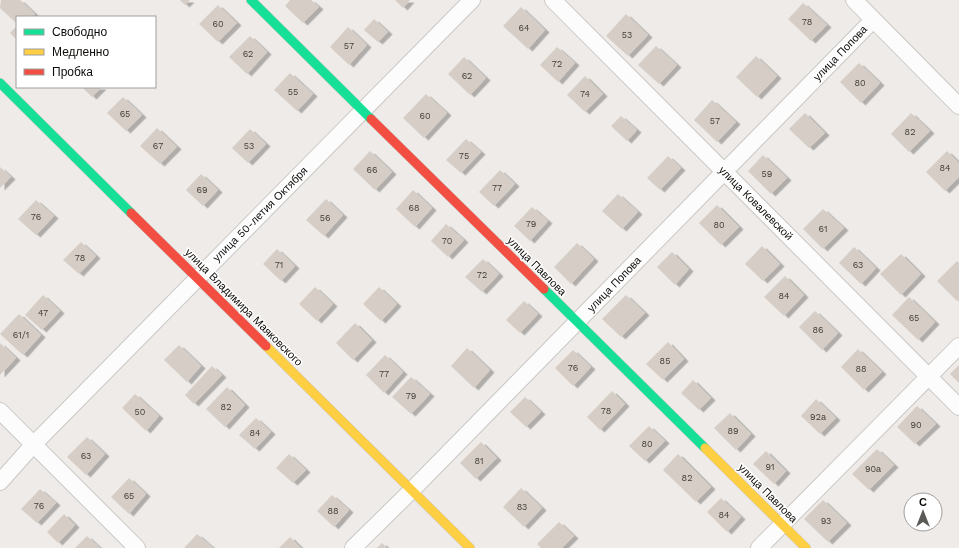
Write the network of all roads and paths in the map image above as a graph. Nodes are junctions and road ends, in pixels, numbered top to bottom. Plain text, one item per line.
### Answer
1 (251, 0) edge
2 (472, 0) edge
3 (553, 0) edge
4 (854, 0) edge
5 (873, 20) junction
6 (0, 83) edge
7 (959, 106) edge
8 (363, 111) junction
9 (724, 171) junction
10 (197, 278) junction
11 (577, 322) junction
12 (959, 346) edge
13 (929, 376) junction
14 (959, 407) edge
15 (0, 411) edge
16 (33, 445) junction
17 (0, 482) edge
18 (412, 490) junction
19 (782, 524) junction
20 (137, 548) edge
21 (354, 548) edge
22 (470, 548) edge
23 (759, 548) edge
24 (806, 548) edge

1 - 8 street, улица Павлова
2 - 8 street, улица 50-летия Октября
3 - 9 street, улица Ковалевской
4 - 5 street
5 - 7 street
5 - 9 street, улица Попова
6 - 10 street, улица Владимира Маяковского
8 - 10 street, улица 50-летия Октября
8 - 11 street, улица Павлова
9 - 11 street, улица Попова
9 - 13 street, улица Ковалевской
10 - 16 street, улица 50-летия Октября
10 - 18 street, улица Владимира Маяковского
11 - 18 street, улица Попова
11 - 19 street, улица Павлова
12 - 13 street
13 - 14 street, улица Ковалевской
13 - 19 street
15 - 16 street
16 - 17 street, улица 50-летия Октября
16 - 20 street
18 - 21 street, улица Попова
18 - 22 street, улица Владимира Маяковского
19 - 23 street
19 - 24 street, улица Павлова

